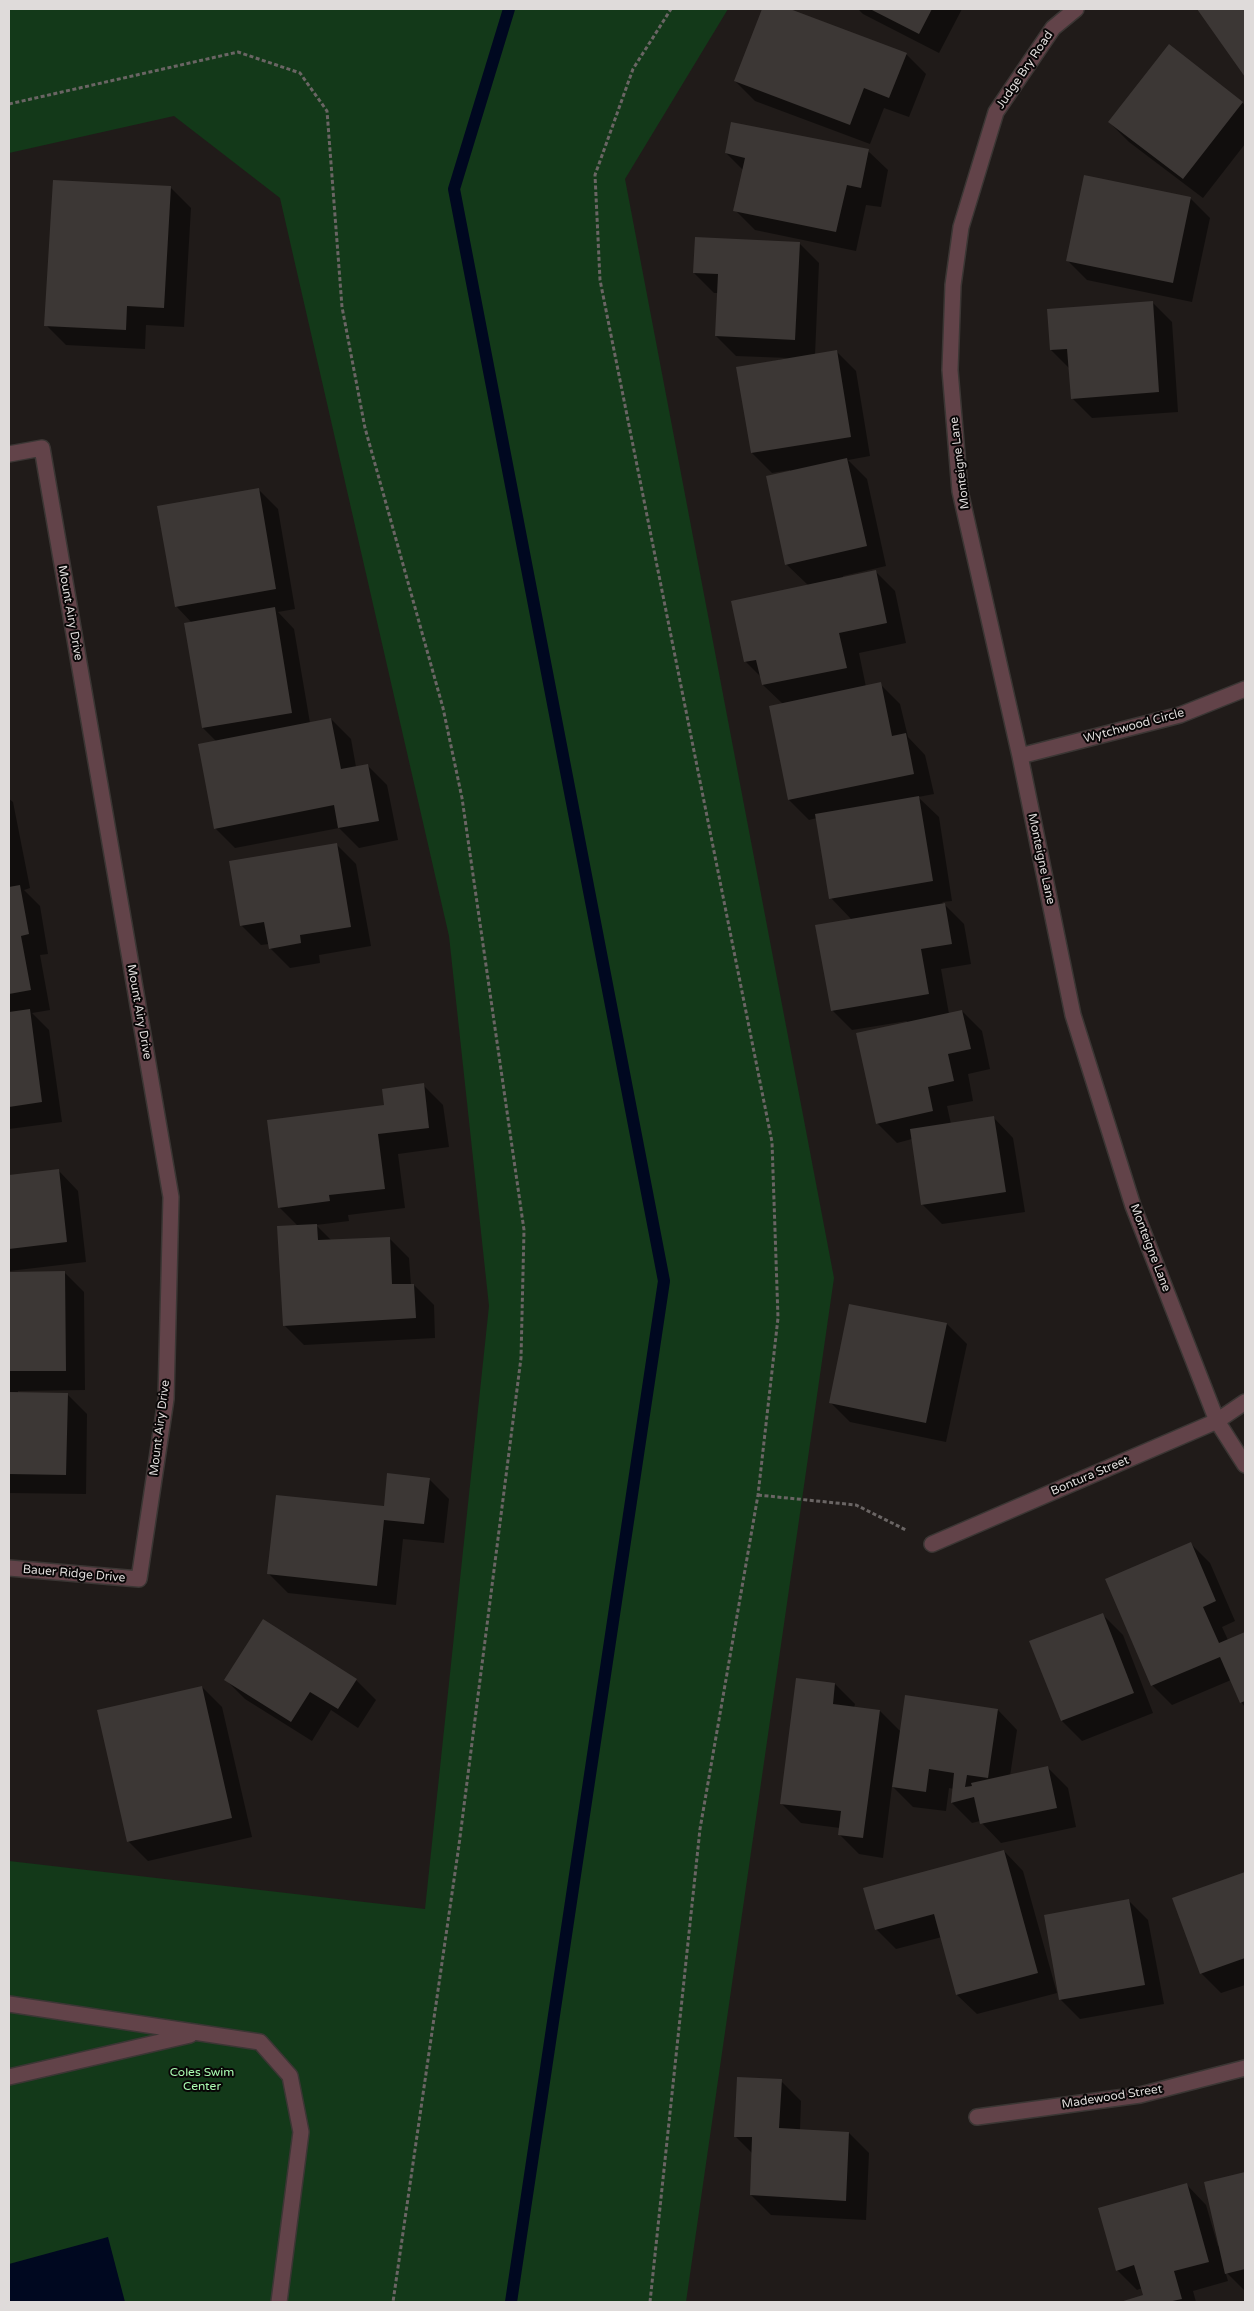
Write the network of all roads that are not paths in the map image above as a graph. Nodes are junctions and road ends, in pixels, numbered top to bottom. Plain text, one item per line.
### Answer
1 (1076, 9) edge
2 (961, 226) joint
3 (9, 454) edge
4 (1245, 689) edge
5 (1020, 756) junction
6 (1245, 1402) edge
7 (1218, 1421) junction
8 (1245, 1465) edge
9 (932, 1544) road end
10 (9, 1568) edge
11 (139, 1579) joint
12 (9, 2004) edge
13 (199, 2033) junction
14 (1245, 2068) edge
15 (9, 2077) edge
16 (977, 2117) dead end
17 (279, 2302) edge

1 - 2 street, Judge Bry Road
2 - 5 street, Monteigne Lane
3 - 11 street, Mount Airy Drive
4 - 5 street, Wytchwood Circle
5 - 7 street, Monteigne Lane
6 - 7 street, Bontura Street
7 - 8 street, Monteigne Lane
7 - 9 street, Bontura Street
10 - 11 street, Bauer Ridge Drive
12 - 13 street
13 - 15 street
13 - 17 street
14 - 16 street, Madewood Street

